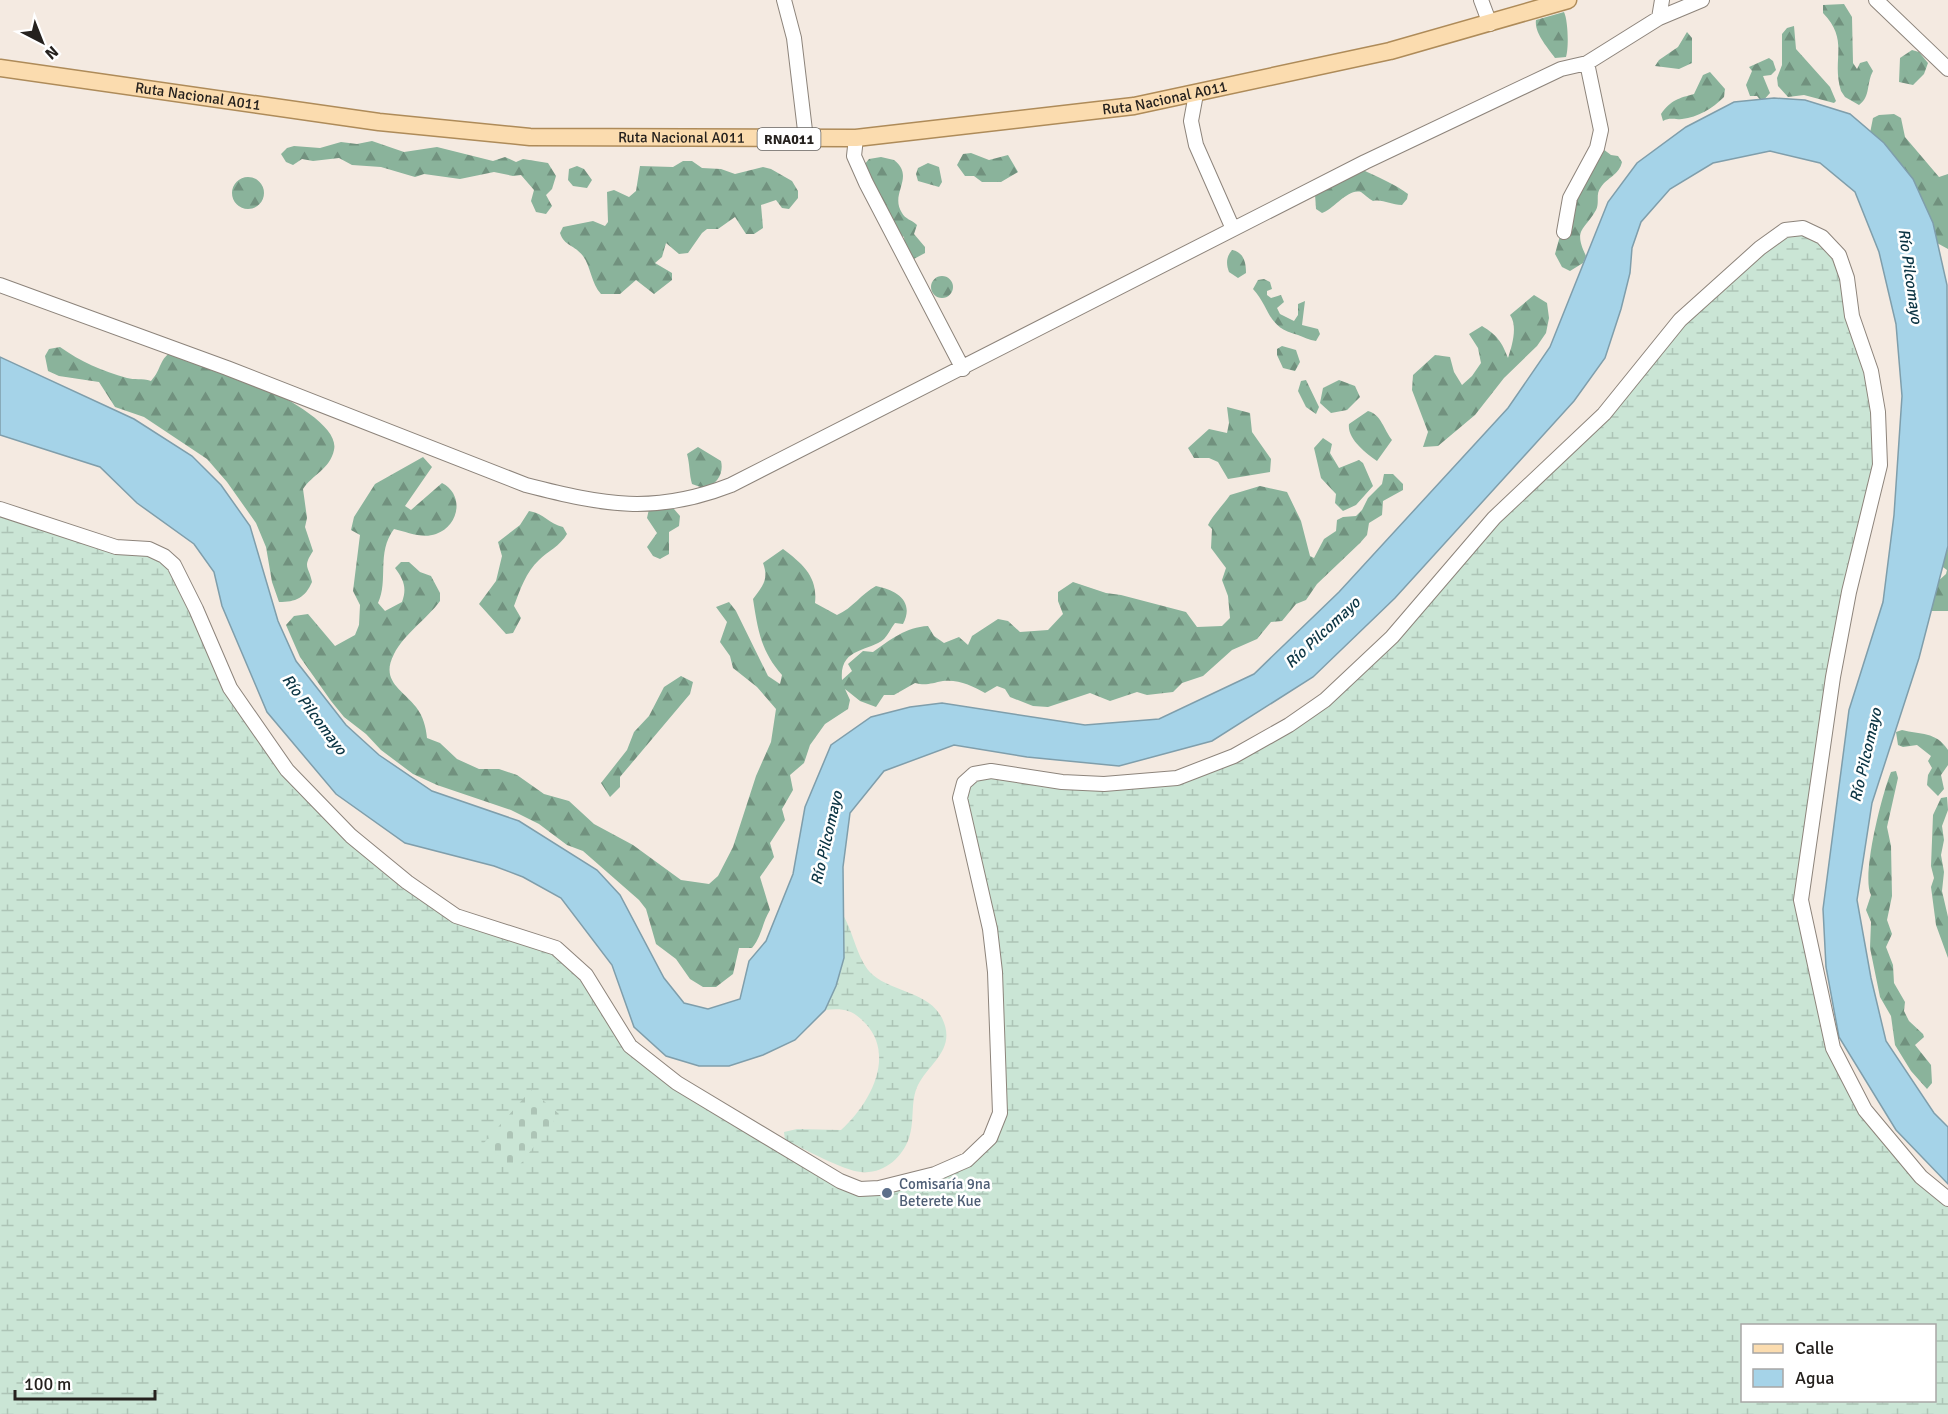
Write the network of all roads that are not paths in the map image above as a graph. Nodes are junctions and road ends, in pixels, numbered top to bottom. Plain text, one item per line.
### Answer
1 (784, 0) edge
2 (1481, 0) edge
3 (1568, 0) edge
4 (1662, 0) edge
5 (1702, 0) edge
6 (1876, 0) edge
7 (1659, 18) junction
8 (1490, 24) junction
9 (1587, 63) junction
10 (0, 68) edge
11 (1948, 69) edge
12 (1196, 94) junction
13 (856, 138) junction
14 (806, 139) junction
15 (1233, 229) junction
16 (1564, 232) dead end
17 (0, 285) edge
18 (963, 369) junction
19 (0, 509) edge
20 (1948, 1198) edge

1 - 14 street
2 - 8 street
3 - 8 main road, Ruta Nacional A011 / RNA011
4 - 7 street
5 - 7 street
6 - 11 street
7 - 9 street
8 - 12 main road, Ruta Nacional A011 / RNA011
9 - 15 street
9 - 16 street
10 - 14 main road, Ruta Nacional A011 / RNA011
12 - 13 main road, Ruta Nacional A011 / RNA011
12 - 15 street
13 - 14 main road, Ruta Nacional A011 / RNA011
13 - 18 street
15 - 18 street
17 - 18 street
19 - 20 street

